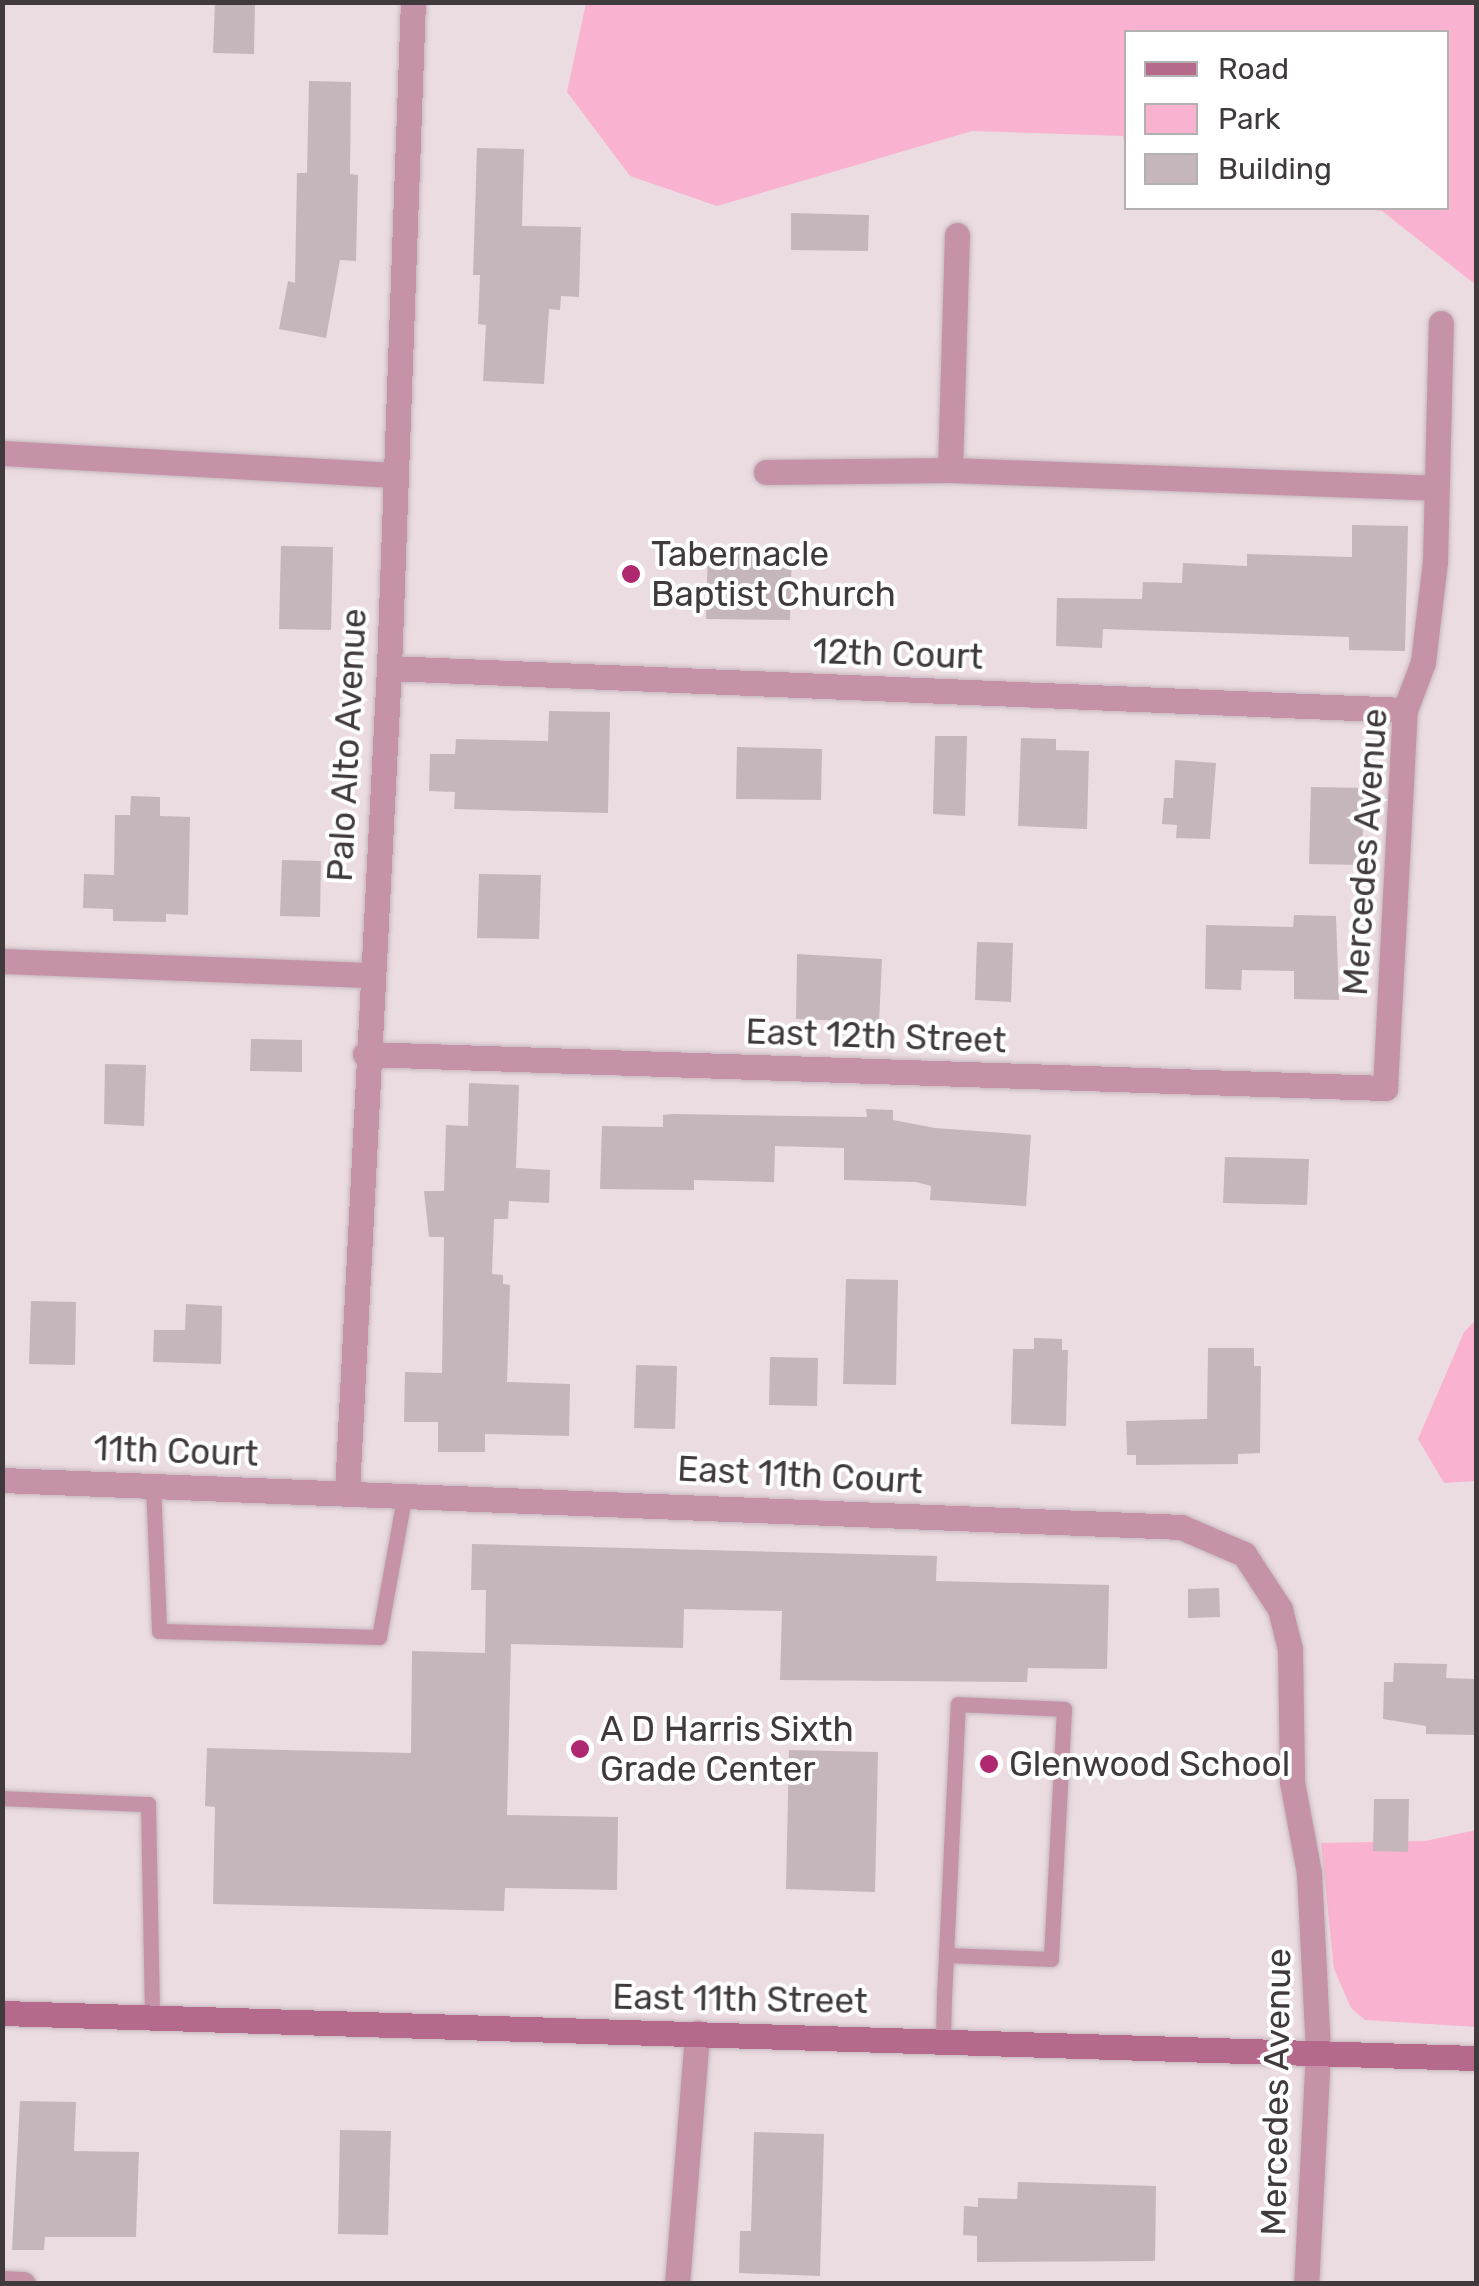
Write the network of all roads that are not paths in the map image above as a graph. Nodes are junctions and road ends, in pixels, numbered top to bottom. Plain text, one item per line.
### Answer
1 (413, 2) edge
2 (957, 235) dead end
3 (1440, 324) dead end
4 (2, 453) edge
5 (950, 470) junction
6 (766, 472) dead end
7 (395, 475) junction
8 (1435, 488) junction
9 (388, 668) junction
10 (1405, 710) junction
11 (2, 960) edge
12 (368, 975) junction
13 (365, 1054) junction
14 (1385, 1088) joint
15 (2, 1480) edge
16 (154, 1485) junction
17 (347, 1491) junction
18 (405, 1493) junction
19 (1244, 1554) joint
20 (2, 1798) edge
21 (946, 1955) junction
22 (2, 2013) edge
23 (152, 2019) junction
24 (697, 2032) junction
25 (943, 2038) junction
26 (1318, 2051) junction
27 (1476, 2058) edge
28 (2, 2282) edge
29 (23, 2284) edge
30 (677, 2284) edge
31 (1306, 2284) edge

1 - 7 street, Palo Alto Avenue
2 - 5 street
3 - 8 street, Mercedes Avenue
4 - 7 street
5 - 6 street
5 - 8 street
7 - 9 street, Palo Alto Avenue
8 - 10 street, Mercedes Avenue
9 - 10 street, 12th Court
9 - 12 street, Palo Alto Avenue
10 - 14 street, Mercedes Avenue
11 - 12 street
12 - 13 street, Palo Alto Avenue
13 - 14 street, East 12th Street
13 - 17 street, Palo Alto Avenue
15 - 16 street, 11th Court
16 - 17 street, 11th Court
16 - 18 lane
17 - 18 street, East 11th Court
18 - 19 street, East 11th Court
19 - 26 street, Mercedes Avenue
20 - 23 lane
21 - 21 lane
21 - 25 lane
22 - 23 main road, East 11th Street
23 - 24 main road, East 11th Street
24 - 25 main road, East 11th Street
24 - 30 street
25 - 26 main road, East 11th Street
26 - 27 main road, East 11th Street
26 - 31 street, Mercedes Avenue
28 - 29 street

